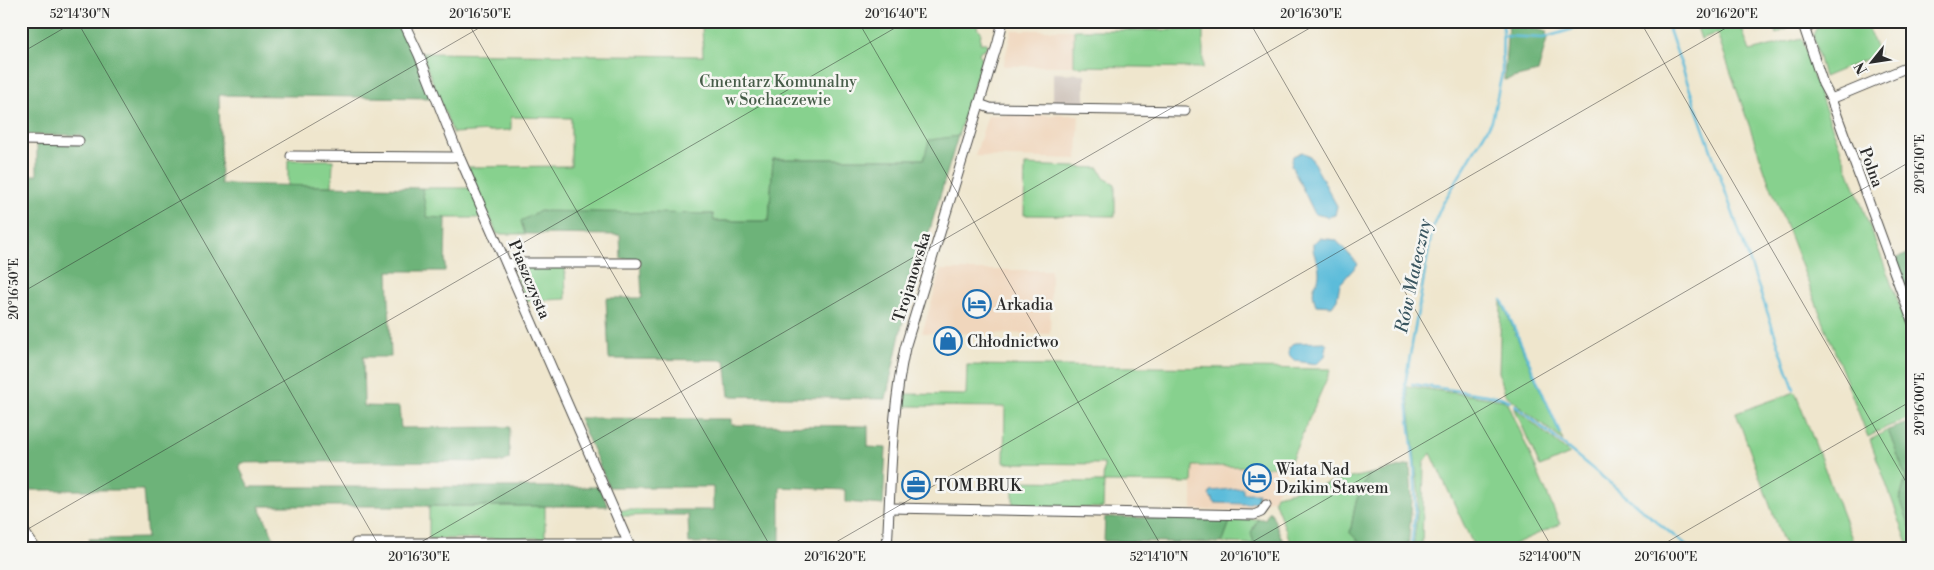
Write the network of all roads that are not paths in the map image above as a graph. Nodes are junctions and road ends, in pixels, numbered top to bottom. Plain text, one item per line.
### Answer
1 (403, 21) edge
2 (1003, 21) edge
3 (1818, 21) edge
4 (1803, 25) edge
5 (1913, 65) edge
6 (1831, 99) junction
7 (979, 104) junction
8 (1185, 111) dead end
9 (21, 140) edge
10 (79, 141) dead end
11 (291, 156) dead end
12 (459, 156) junction
13 (637, 263) dead end
14 (507, 264) junction
15 (1913, 323) edge
16 (1266, 505) dead end
17 (890, 508) junction
18 (21, 527) edge
19 (356, 543) dead end
20 (630, 546) edge
21 (36, 549) edge
22 (888, 549) edge

1 - 12 street, Piaszczysta
2 - 7 street, Trojanowska
3 - 4 street
4 - 6 street, Polna
5 - 6 street
6 - 15 street, Polna
7 - 8 street
7 - 17 street, Trojanowska
9 - 10 street
11 - 12 street
12 - 14 street, Piaszczysta
13 - 14 street
14 - 20 street, Piaszczysta
16 - 17 street
17 - 22 street, Trojanowska
18 - 21 street
19 - 20 street

